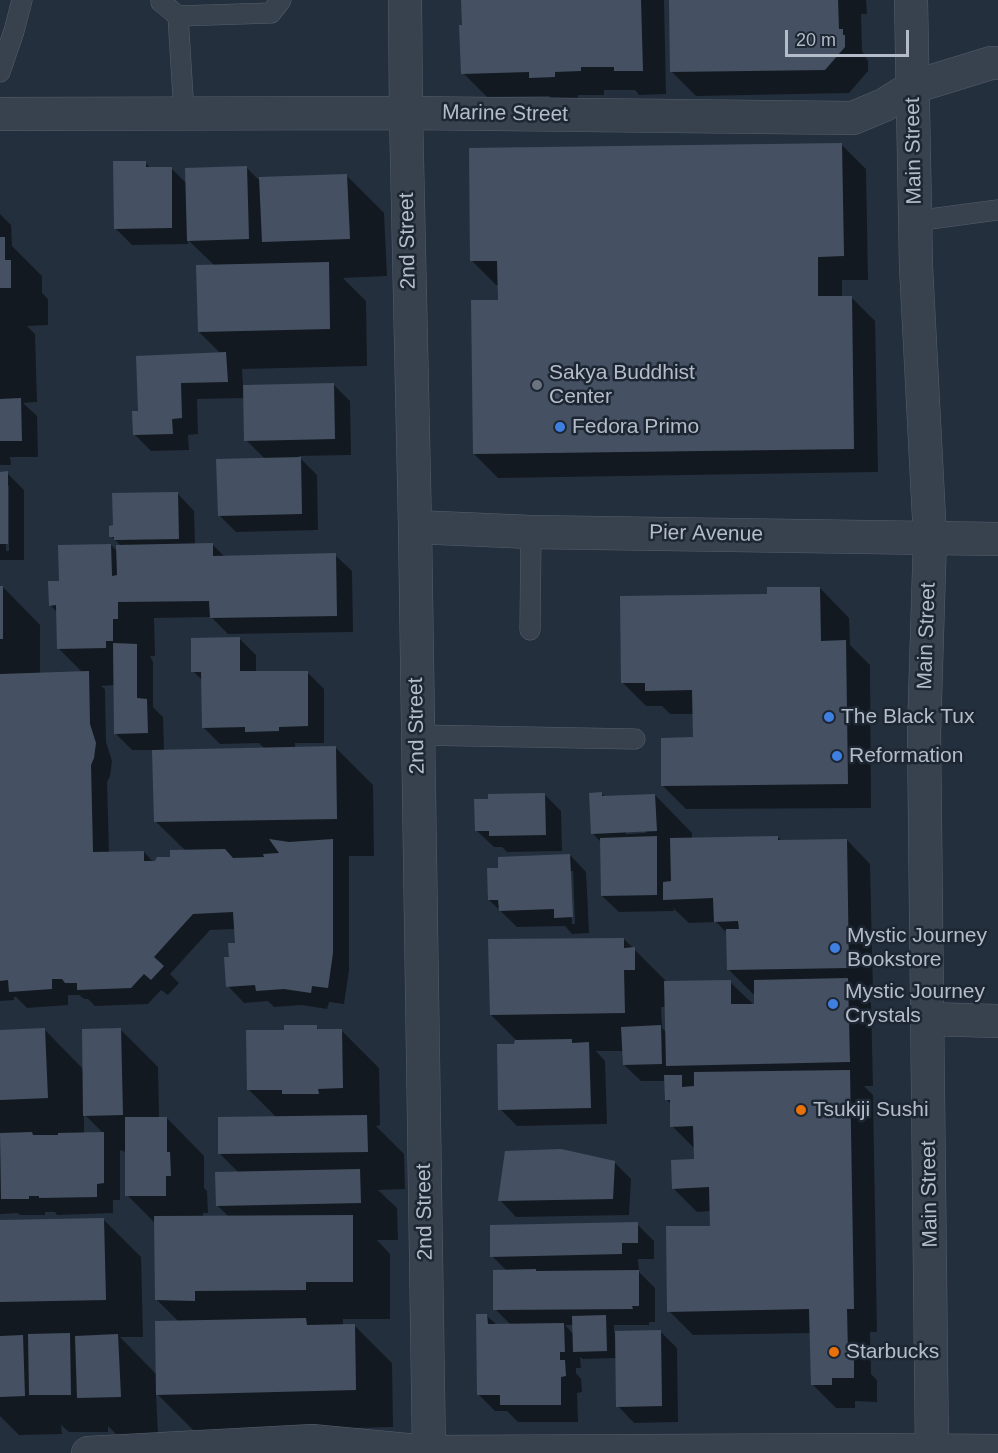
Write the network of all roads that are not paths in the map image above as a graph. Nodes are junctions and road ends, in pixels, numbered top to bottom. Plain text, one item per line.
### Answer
1 (21, 0) edge
2 (161, 0) edge
3 (281, 0) edge
4 (405, 0) edge
5 (911, 0) edge
6 (178, 16) junction
7 (998, 63) edge
8 (0, 72) edge
9 (913, 87) junction
10 (406, 112) junction
11 (184, 113) junction
12 (0, 114) edge
13 (998, 210) edge
14 (915, 221) junction
15 (415, 527) junction
16 (531, 532) junction
17 (930, 538) junction
18 (998, 539) edge
19 (530, 630) dead end
20 (417, 735) junction
21 (635, 739) dead end
22 (926, 1019) junction
23 (998, 1021) edge
24 (998, 1451) edge
25 (932, 1452) edge
26 (88, 1453) edge
27 (429, 1453) edge

1 - 8 lane
2 - 6 lane
3 - 6 lane
4 - 10 street, 2nd Street
5 - 9 street, Main Street
6 - 11 lane
7 - 9 street, Marine Street
9 - 10 street, Marine Street
9 - 14 street, Main Street
10 - 11 street, Marine Street
10 - 15 street, 2nd Street
11 - 12 street, Marine Street
13 - 14 lane
14 - 17 street, Main Street
15 - 16 street, Pier Avenue
15 - 20 street, 2nd Street
16 - 17 street, Pier Avenue
16 - 19 lane
17 - 18 street, Pier Avenue
17 - 22 street, Main Street
20 - 21 lane
20 - 27 street, 2nd Street
22 - 23 street
22 - 25 street, Main Street
24 - 25 street
25 - 27 street
26 - 27 street

